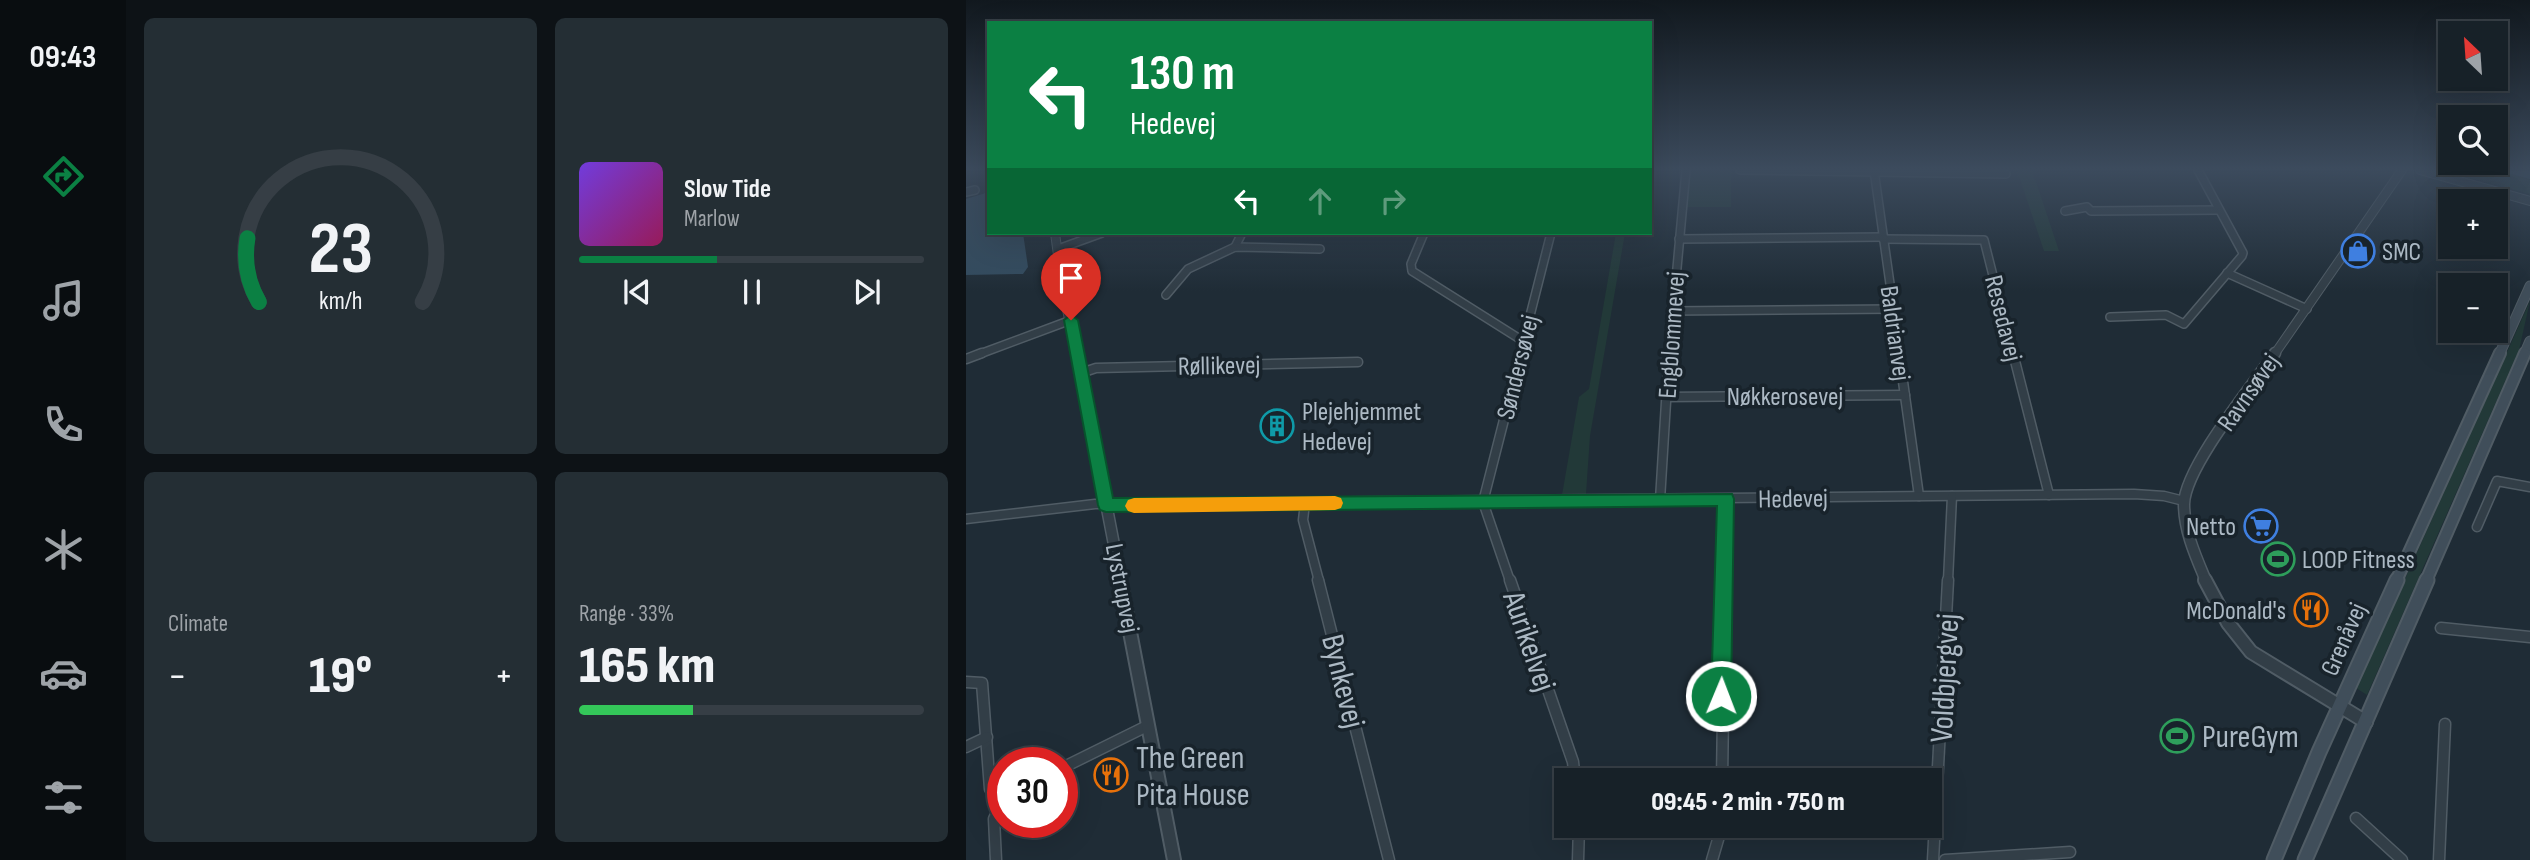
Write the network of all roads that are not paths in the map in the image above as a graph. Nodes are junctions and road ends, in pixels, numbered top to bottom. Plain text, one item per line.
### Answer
1 (1682, 210) edge
2 (1879, 210) edge
3 (2202, 210) edge
4 (2219, 210) edge
5 (2375, 210) edge
6 (2065, 211) dead end
7 (1055, 235) edge
8 (1096, 235) edge
9 (1241, 235) edge
10 (1423, 235) edge
11 (1550, 235) edge
12 (1883, 238) junction
13 (1679, 239) junction
14 (1235, 247) junction
15 (1058, 249) junction
16 (1320, 249) dead end
17 (2227, 273) junction
18 (2530, 286) edge
19 (1166, 295) dead end
20 (1893, 309) junction
21 (2307, 309) junction
22 (1672, 311) junction
23 (2110, 317) dead end
24 (1071, 320) junction
25 (1523, 341) junction
26 (2530, 341) edge
27 (966, 359) edge
28 (1358, 362) dead end
29 (1081, 373) junction
30 (1905, 395) junction
31 (1666, 397) junction
32 (2530, 487) edge
33 (2049, 495) junction
34 (1919, 496) junction
35 (1952, 496) junction
36 (1726, 499) junction
37 (1660, 500) junction
38 (2184, 501) junction
39 (1483, 502) junction
40 (1305, 503) junction
41 (1106, 505) junction
42 (966, 519) edge
43 (2477, 527) dead end
44 (2441, 628) dead end
45 (2530, 637) edge
46 (966, 682) edge
47 (2339, 706) junction
48 (2366, 722) junction
49 (2445, 724) dead end
50 (1147, 726) junction
51 (987, 737) junction
52 (966, 747) edge
53 (988, 747) edge
54 (1078, 760) edge
55 (1574, 768) edge
56 (1722, 768) edge
57 (2356, 818) dead end
58 (995, 838) edge
59 (1579, 838) edge
60 (1719, 838) edge
61 (2070, 852) dead end
62 (996, 860) edge
63 (1174, 860) edge
64 (1389, 860) edge
65 (1578, 860) edge
66 (1712, 860) edge
67 (1933, 860) edge
68 (1945, 860) edge
69 (2274, 860) edge
70 (2305, 860) edge
71 (2402, 860) edge
72 (2439, 860) edge

1 - 13 street, Engblommevej
2 - 12 street, Baldrianvej
3 - 6 street
4 - 17 street
5 - 21 street, Ravnsøvej
7 - 15 street, Lystrupvej
8 - 15 street
9 - 14 street
10 - 25 street
11 - 25 street, Søndersøvej
12 - 13 street
12 - 20 street, Baldrianvej
12 - 33 street, Resedavej
13 - 22 street, Engblommevej
14 - 16 street
14 - 19 street
15 - 24 street, Lystrupvej
17 - 21 street
17 - 23 street
18 - 47 main road, Grenåvej
20 - 22 street
20 - 30 street, Baldrianvej
21 - 38 street, Ravnsøvej
22 - 31 street, Engblommevej
24 - 27 street
24 - 29 street, Lystrupvej
25 - 39 street, Søndersøvej
26 - 48 main road, Grenåvej
28 - 29 street, Røllikevej
29 - 41 street, Lystrupvej
30 - 31 street, Nøkkerosevej
30 - 34 street, Baldrianvej
31 - 37 street, Engblommevej
32 - 43 street
33 - 35 street, Hedevej
33 - 38 street, Hedevej
34 - 35 street, Hedevej
34 - 36 street, Hedevej
35 - 67 street, Voldbjergvej
36 - 37 street, Hedevej
36 - 56 street
37 - 39 street, Hedevej
38 - 47 street, Ravnsøvej
39 - 40 street, Hedevej
39 - 55 street, Aurikelvej
40 - 41 street, Hedevej
40 - 64 street, Bynkevej
41 - 42 street, Hedevej
41 - 50 street, Lystrupvej
44 - 45 street
46 - 51 street
47 - 48 street, Ravnsøvej
47 - 69 main road, Grenåvej
48 - 70 main road, Grenåvej
49 - 72 street
50 - 54 street
50 - 63 street, Lystrupvej
51 - 52 street
51 - 53 street
57 - 71 street
58 - 62 street
59 - 65 street
60 - 66 street
61 - 68 street

